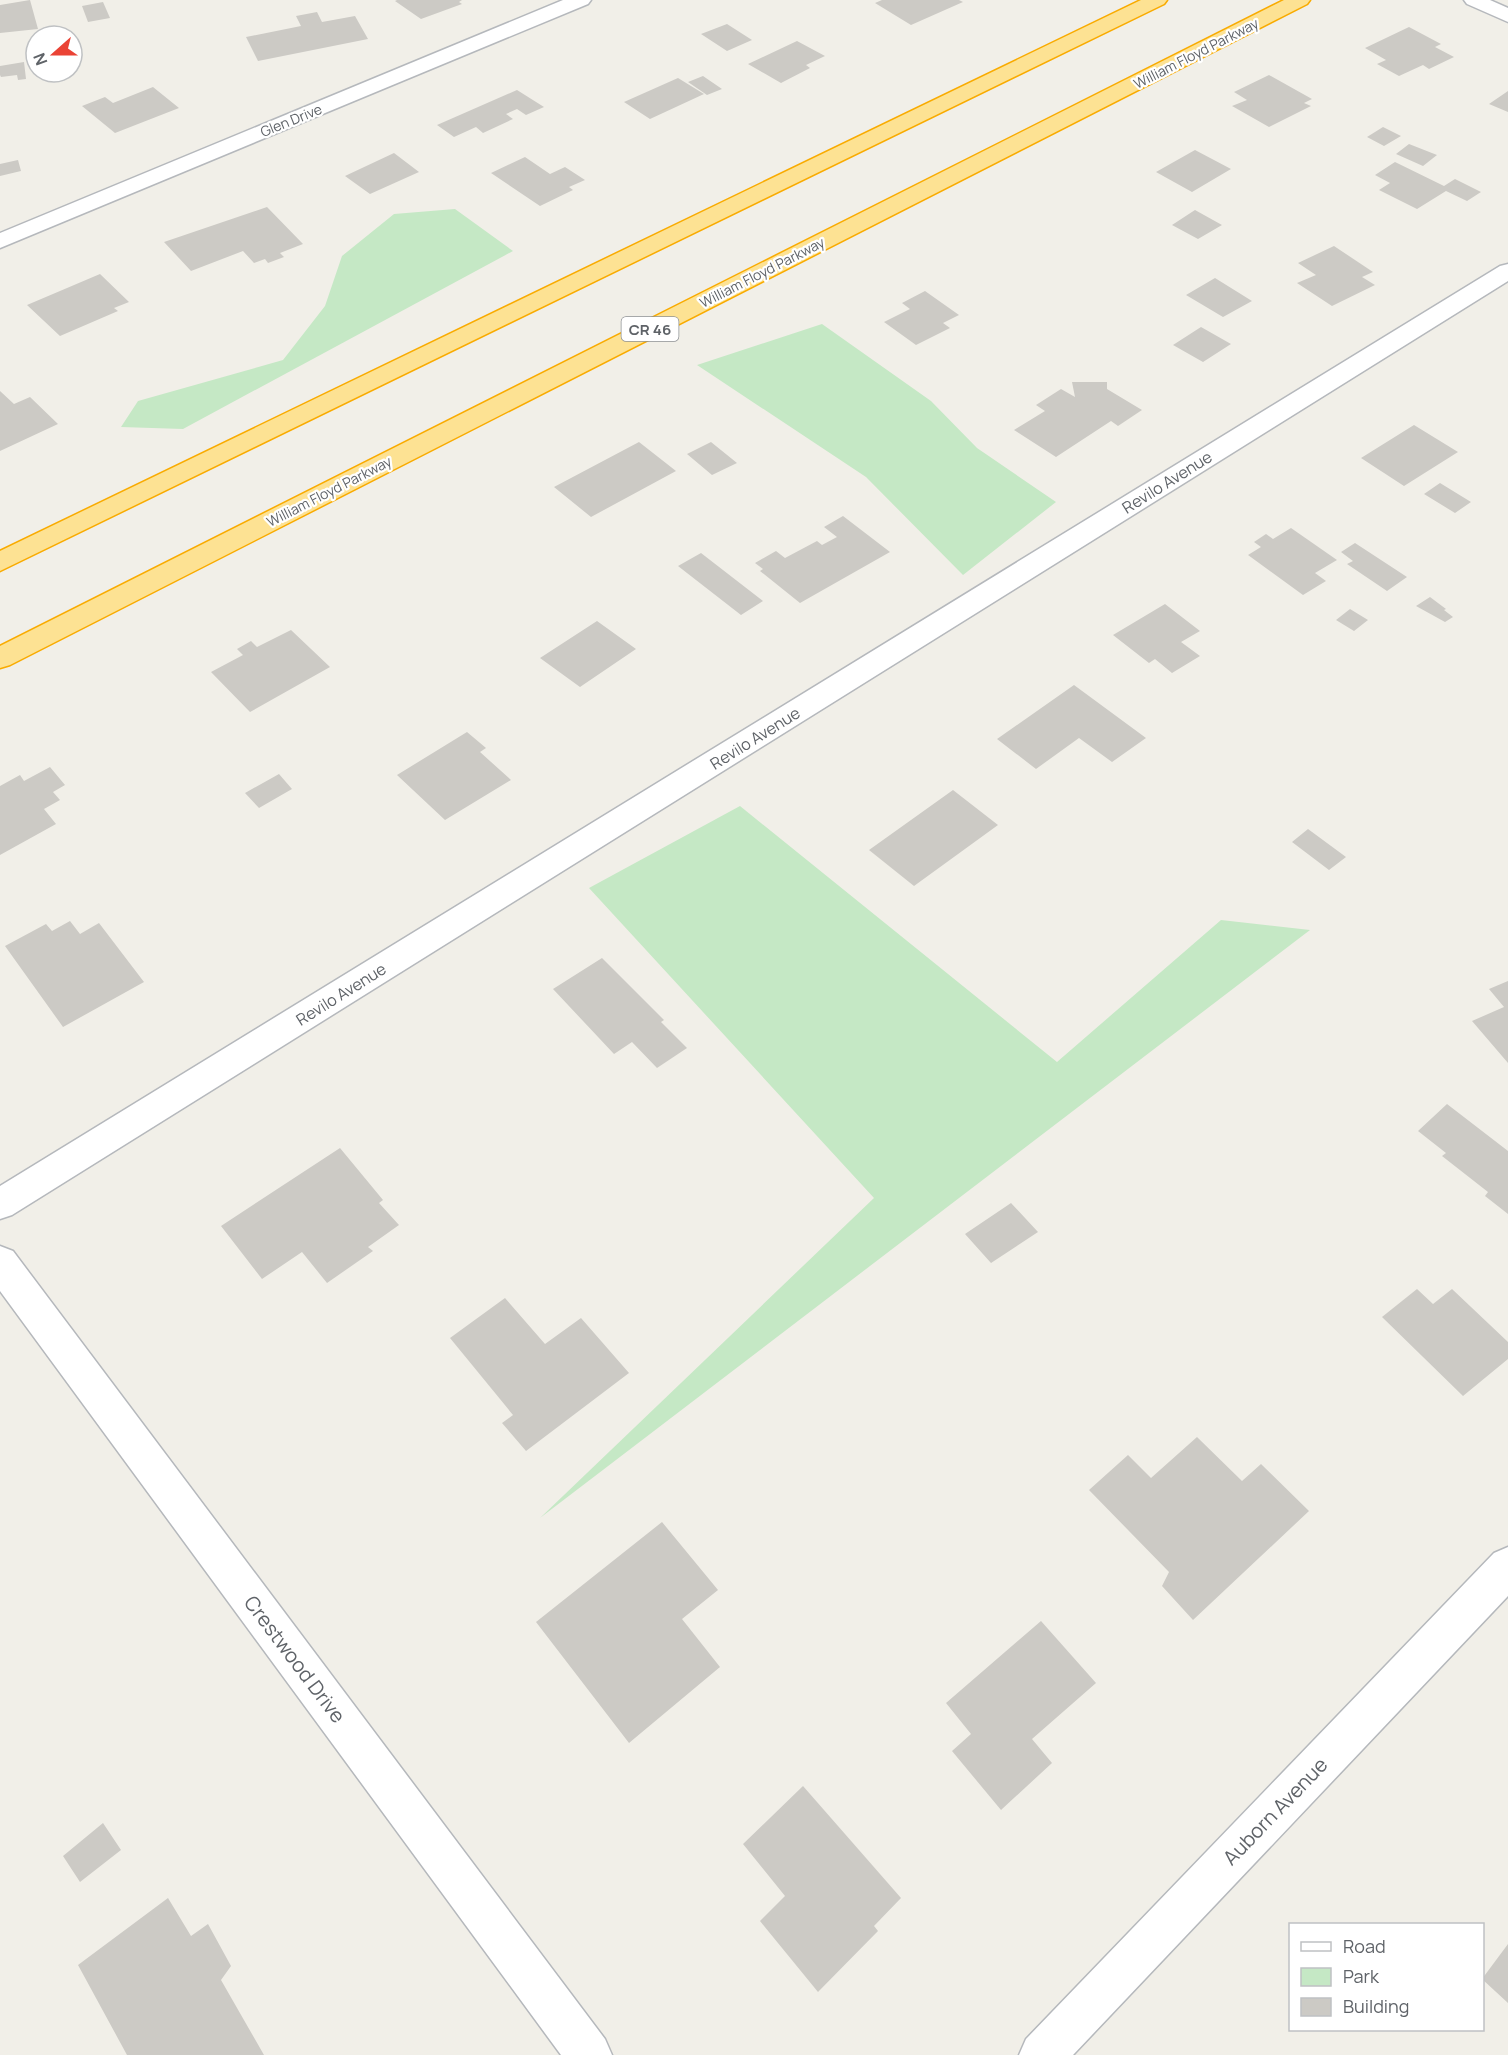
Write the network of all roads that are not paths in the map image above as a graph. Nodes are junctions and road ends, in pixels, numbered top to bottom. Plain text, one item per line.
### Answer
1 (581, 0) edge
2 (1156, 0) edge
3 (1300, 0) edge
4 (1474, 0) edge
5 (1508, 16) edge
6 (0, 241) edge
7 (1508, 271) edge
8 (0, 562) edge
9 (0, 658) edge
10 (0, 1204) edge
11 (0, 1262) edge
12 (1508, 1567) edge
13 (589, 2055) edge
14 (1042, 2055) edge

1 - 6 street, Glen Drive
2 - 8 highway
3 - 9 highway, William Floyd Parkway / CR 46
4 - 5 street
7 - 10 street, Revilo Avenue
11 - 13 street, Crestwood Drive
12 - 14 street, Auborn Avenue

